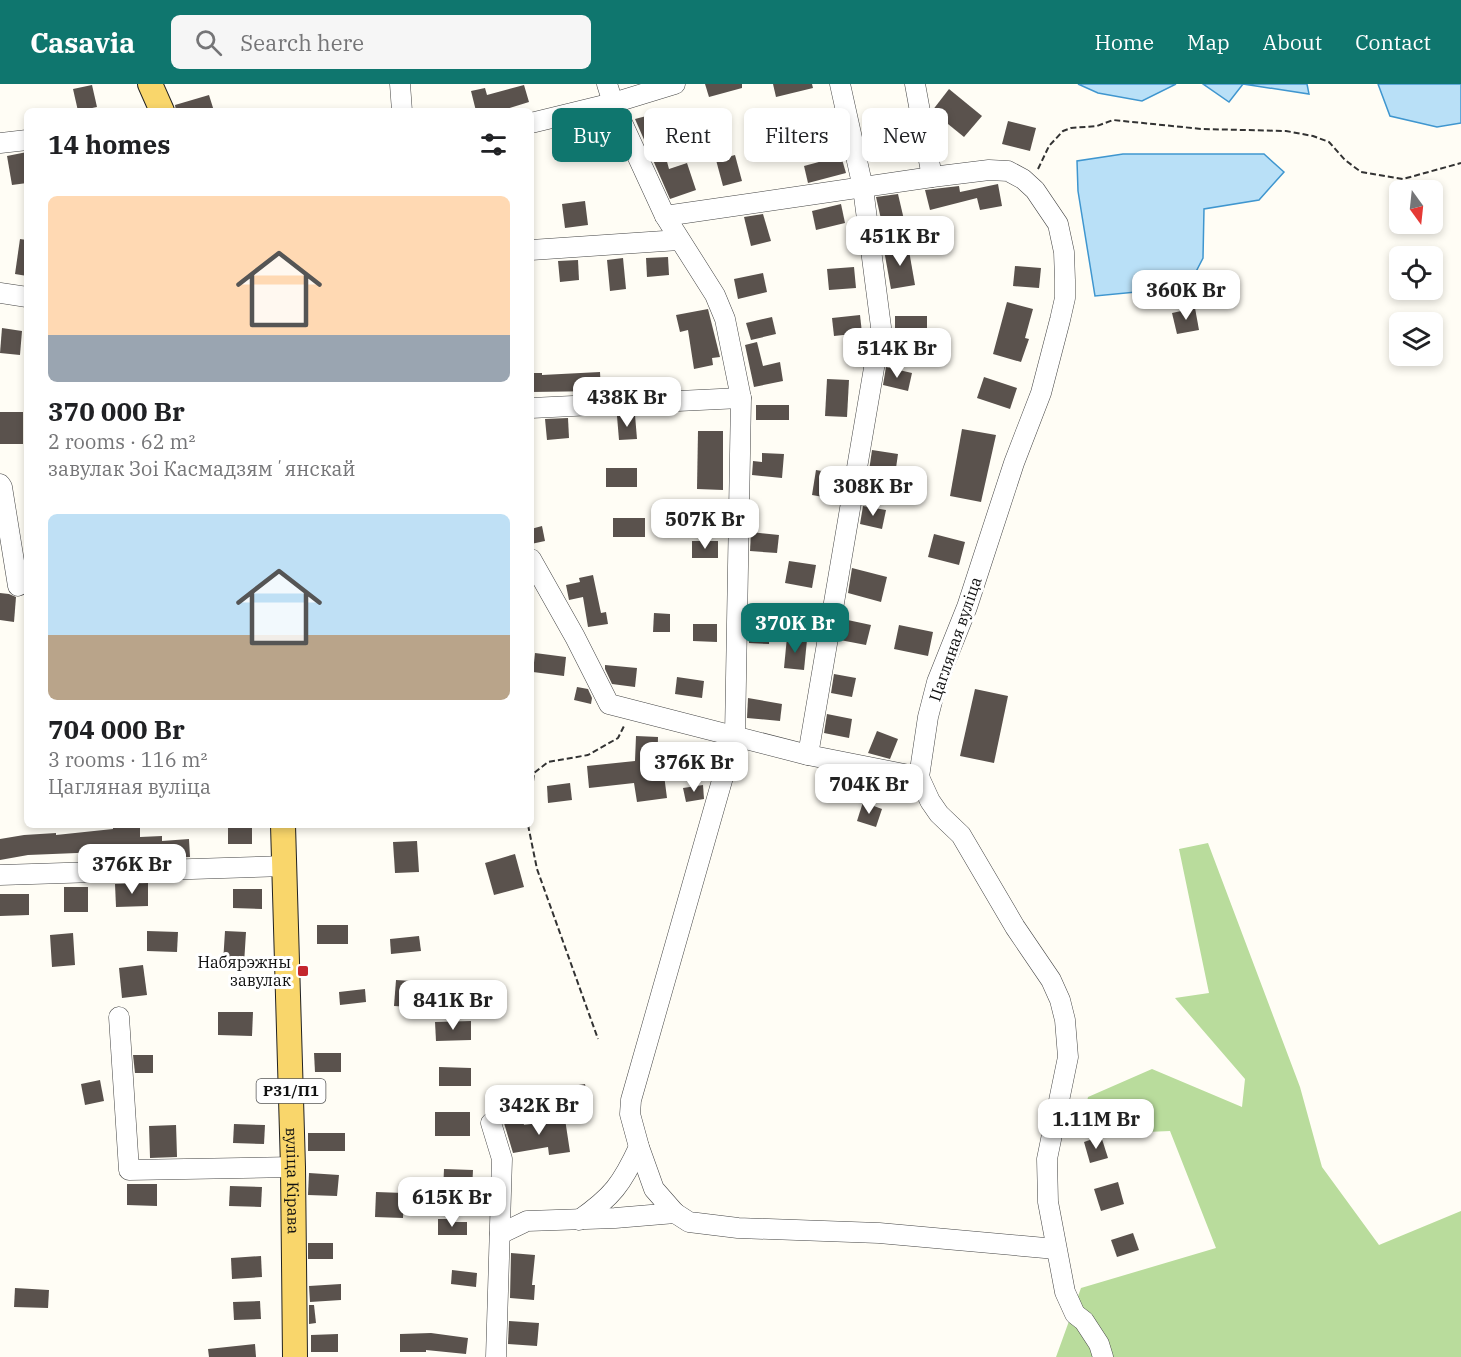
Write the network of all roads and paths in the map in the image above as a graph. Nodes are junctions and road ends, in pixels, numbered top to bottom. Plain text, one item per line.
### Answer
1 (150, 84) edge
2 (400, 84) edge
3 (607, 84) edge
4 (675, 84) edge
5 (840, 84) edge
6 (915, 84) edge
7 (613, 103) junction
8 (161, 108) edge
9 (402, 108) edge
10 (534, 122) edge
11 (24, 140) edge
12 (0, 143) edge
13 (1461, 163) edge
14 (932, 177) junction
15 (1027, 183) junction
16 (863, 188) junction
17 (665, 216) junction
18 (679, 240) junction
19 (534, 250) edge
20 (0, 293) edge
21 (24, 297) edge
22 (741, 398) junction
23 (534, 408) edge
24 (0, 484) edge
25 (534, 564) edge
26 (18, 586) dead end
27 (631, 709) junction
28 (735, 735) junction
29 (808, 755) junction
30 (534, 773) edge
31 (919, 777) junction
32 (283, 828) edge
33 (529, 828) edge
34 (285, 866) junction
35 (0, 875) edge
36 (119, 1017) dead end
37 (598, 1039) dead end
38 (491, 1123) dead end
39 (639, 1148) junction
40 (293, 1167) junction
41 (675, 1213) junction
42 (579, 1220) junction
43 (500, 1234) junction
44 (1056, 1249) junction
45 (295, 1357) edge
46 (496, 1357) edge
47 (1103, 1357) edge

1 - 8 main road
2 - 9 street
3 - 7 street
4 - 7 street
5 - 16 street
6 - 14 street
7 - 10 street
7 - 17 street
11 - 12 street
13 - 15 path
14 - 15 street, Цагляная вуліца
14 - 16 street, Цагляная вуліца
15 - 31 street, Цагляная вуліца
16 - 17 street, Цагляная вуліца
16 - 29 street
17 - 18 street
18 - 19 street
18 - 22 street
20 - 21 street
22 - 23 street
22 - 28 street
24 - 26 street
25 - 27 street
27 - 28 street
27 - 30 path
28 - 29 street
28 - 39 street
29 - 31 street
31 - 44 street
32 - 34 main road, вуліца Кірава / Р31/П1
33 - 37 path
34 - 35 street
34 - 40 main road, вуліца Кірава / Р31/П1
36 - 40 street
38 - 43 street
39 - 41 street
39 - 42 street
40 - 45 main road, вуліца Кірава / Р31/П1
41 - 42 street
41 - 44 street
42 - 43 street
43 - 46 street
44 - 47 street

